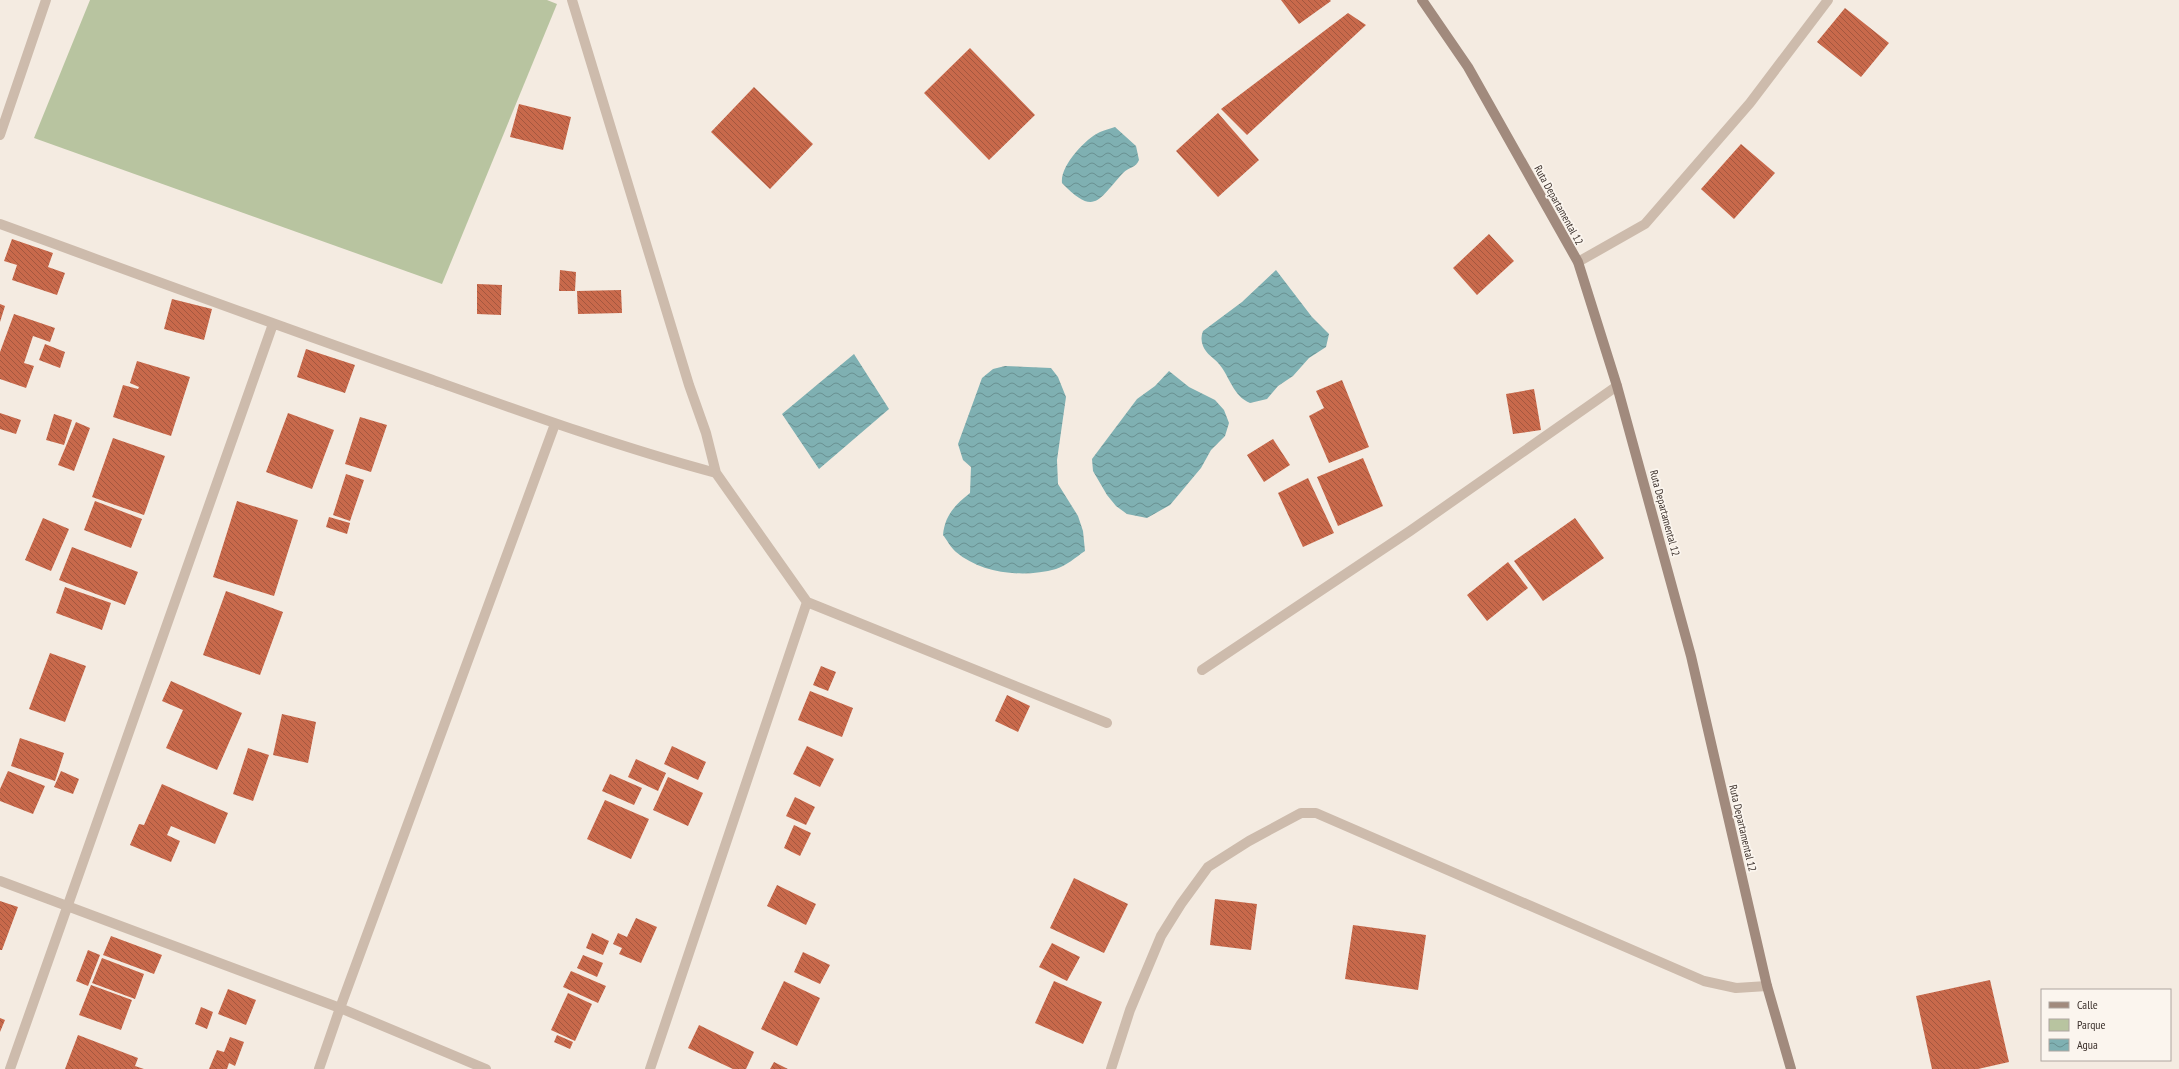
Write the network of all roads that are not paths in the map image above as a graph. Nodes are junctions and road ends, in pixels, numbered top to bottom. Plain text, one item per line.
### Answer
1 (46, 0) edge
2 (572, 0) edge
3 (1422, 0) edge
4 (1828, 0) edge
5 (0, 135) edge
6 (0, 224) edge
7 (1578, 262) junction
8 (273, 324) junction
9 (1618, 386) junction
10 (555, 424) junction
11 (716, 473) junction
12 (807, 602) junction
13 (1202, 670) dead end
14 (1107, 723) dead end
15 (0, 882) edge
16 (67, 906) junction
17 (1767, 986) junction
18 (340, 1008) junction
19 (10, 1069) edge
20 (319, 1069) edge
21 (486, 1069) edge
22 (650, 1069) edge
23 (1111, 1069) edge
24 (1790, 1069) edge

1 - 5 street
2 - 11 street
3 - 7 main road, Ruta Departamental 12
4 - 7 street
6 - 8 street
7 - 9 main road, Ruta Departamental 12
8 - 10 street
8 - 16 street
9 - 13 street
9 - 17 main road, Ruta Departamental 12
10 - 11 street
10 - 18 street
11 - 12 street
12 - 14 street
12 - 22 street
15 - 16 street
16 - 18 street
16 - 19 street
17 - 23 street
17 - 24 main road, Ruta Departamental 12
18 - 20 street
18 - 21 street

